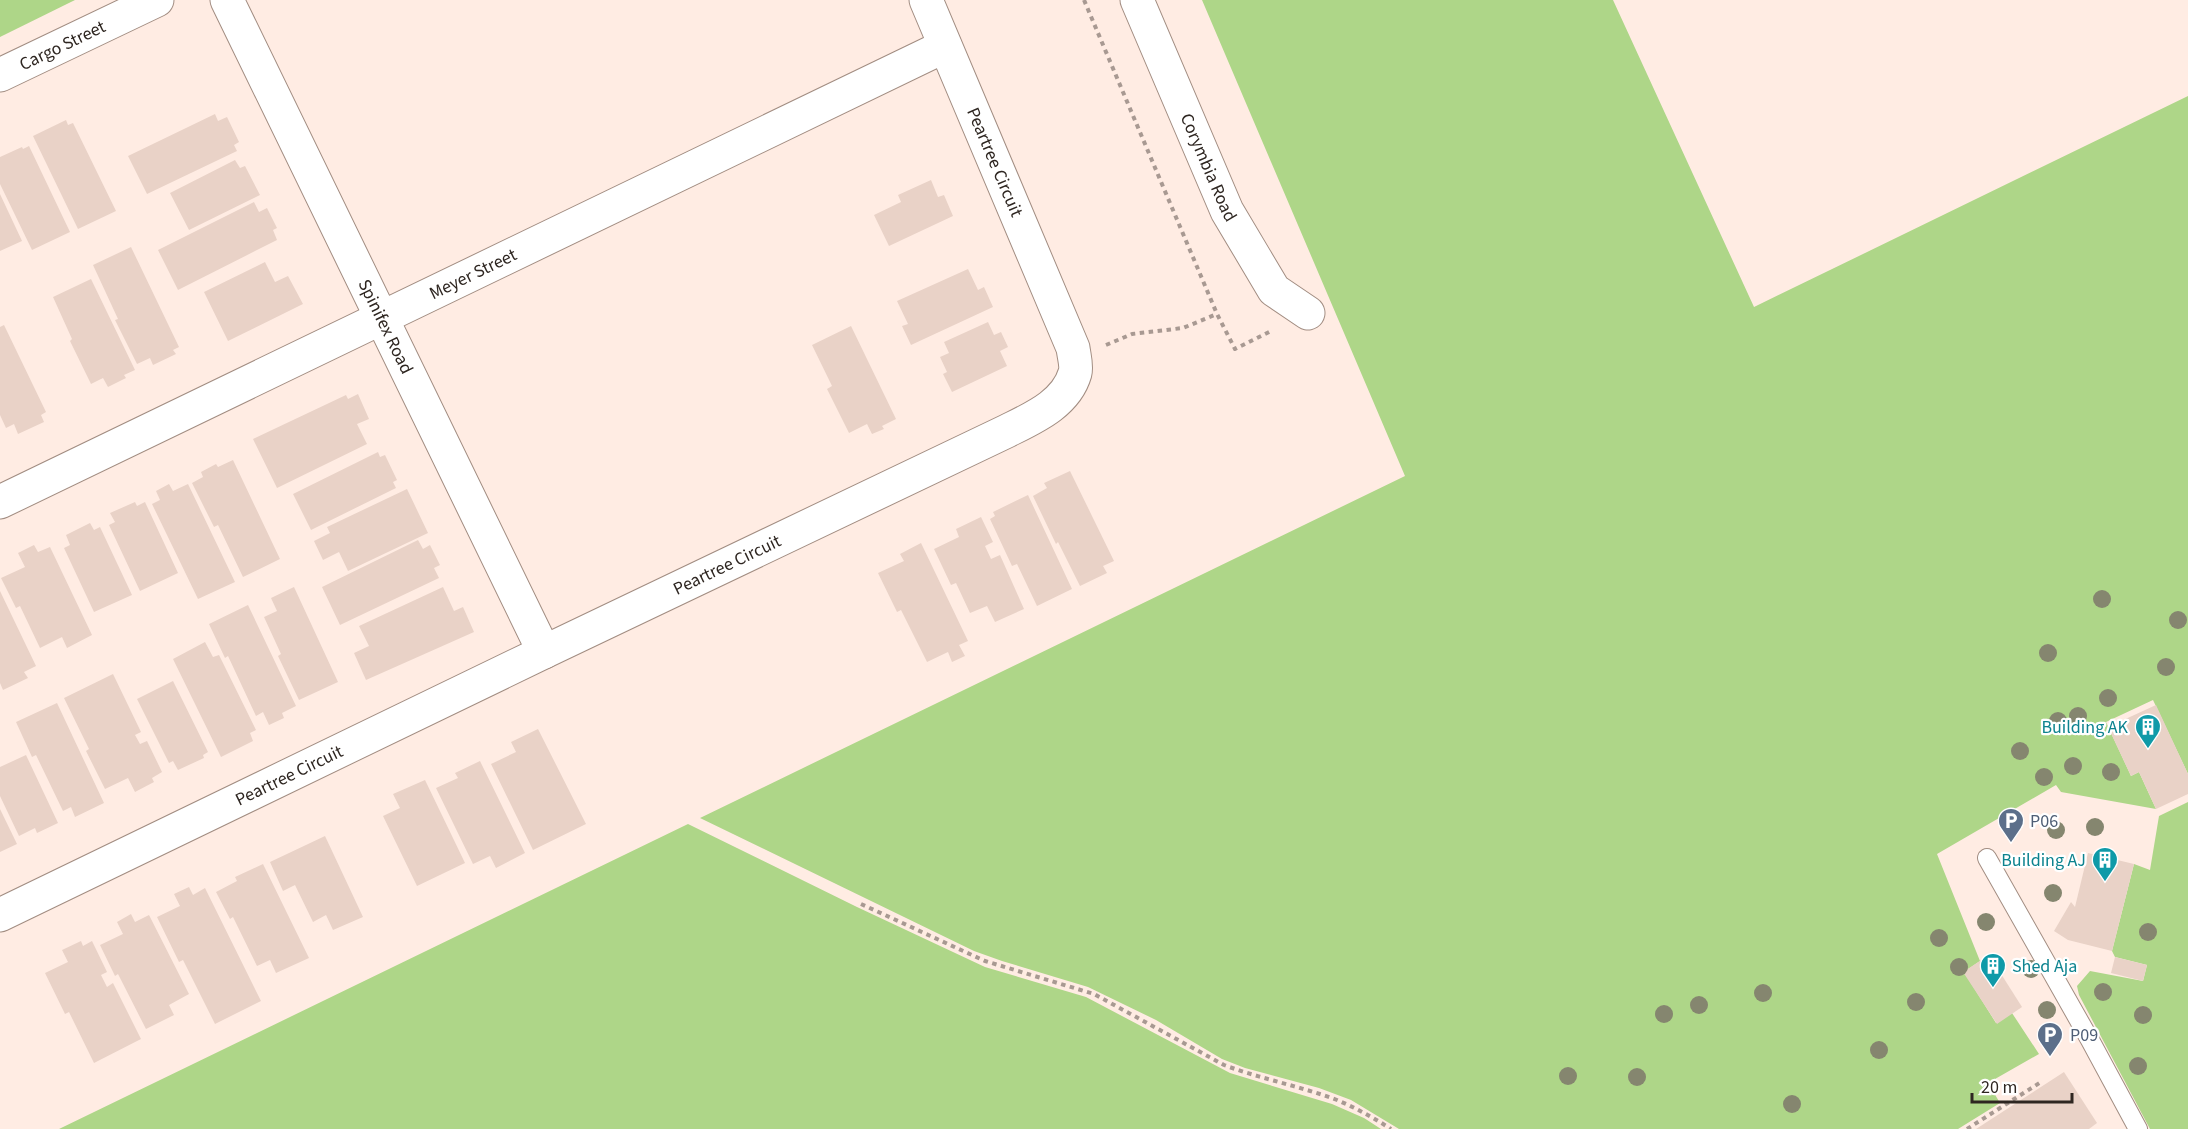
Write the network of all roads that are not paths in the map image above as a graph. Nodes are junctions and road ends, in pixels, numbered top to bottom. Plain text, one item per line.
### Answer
1 (157, 0) edge
2 (227, 0) edge
3 (926, 0) edge
4 (1137, 0) edge
5 (945, 46) junction
6 (0, 75) edge
7 (1308, 313) dead end
8 (382, 318) junction
9 (0, 502) edge
10 (544, 652) junction
11 (1987, 858) dead end
12 (0, 915) edge
13 (2138, 1129) edge

1 - 6 street, Cargo Street
2 - 8 street, Spinifex Road
3 - 5 street, Peartree Circuit
4 - 7 street, Corymbia Road
5 - 8 street, Meyer Street
5 - 10 street, Peartree Circuit
8 - 9 street, Meyer Street
8 - 10 street, Spinifex Road
10 - 12 street, Peartree Circuit
11 - 13 lane

